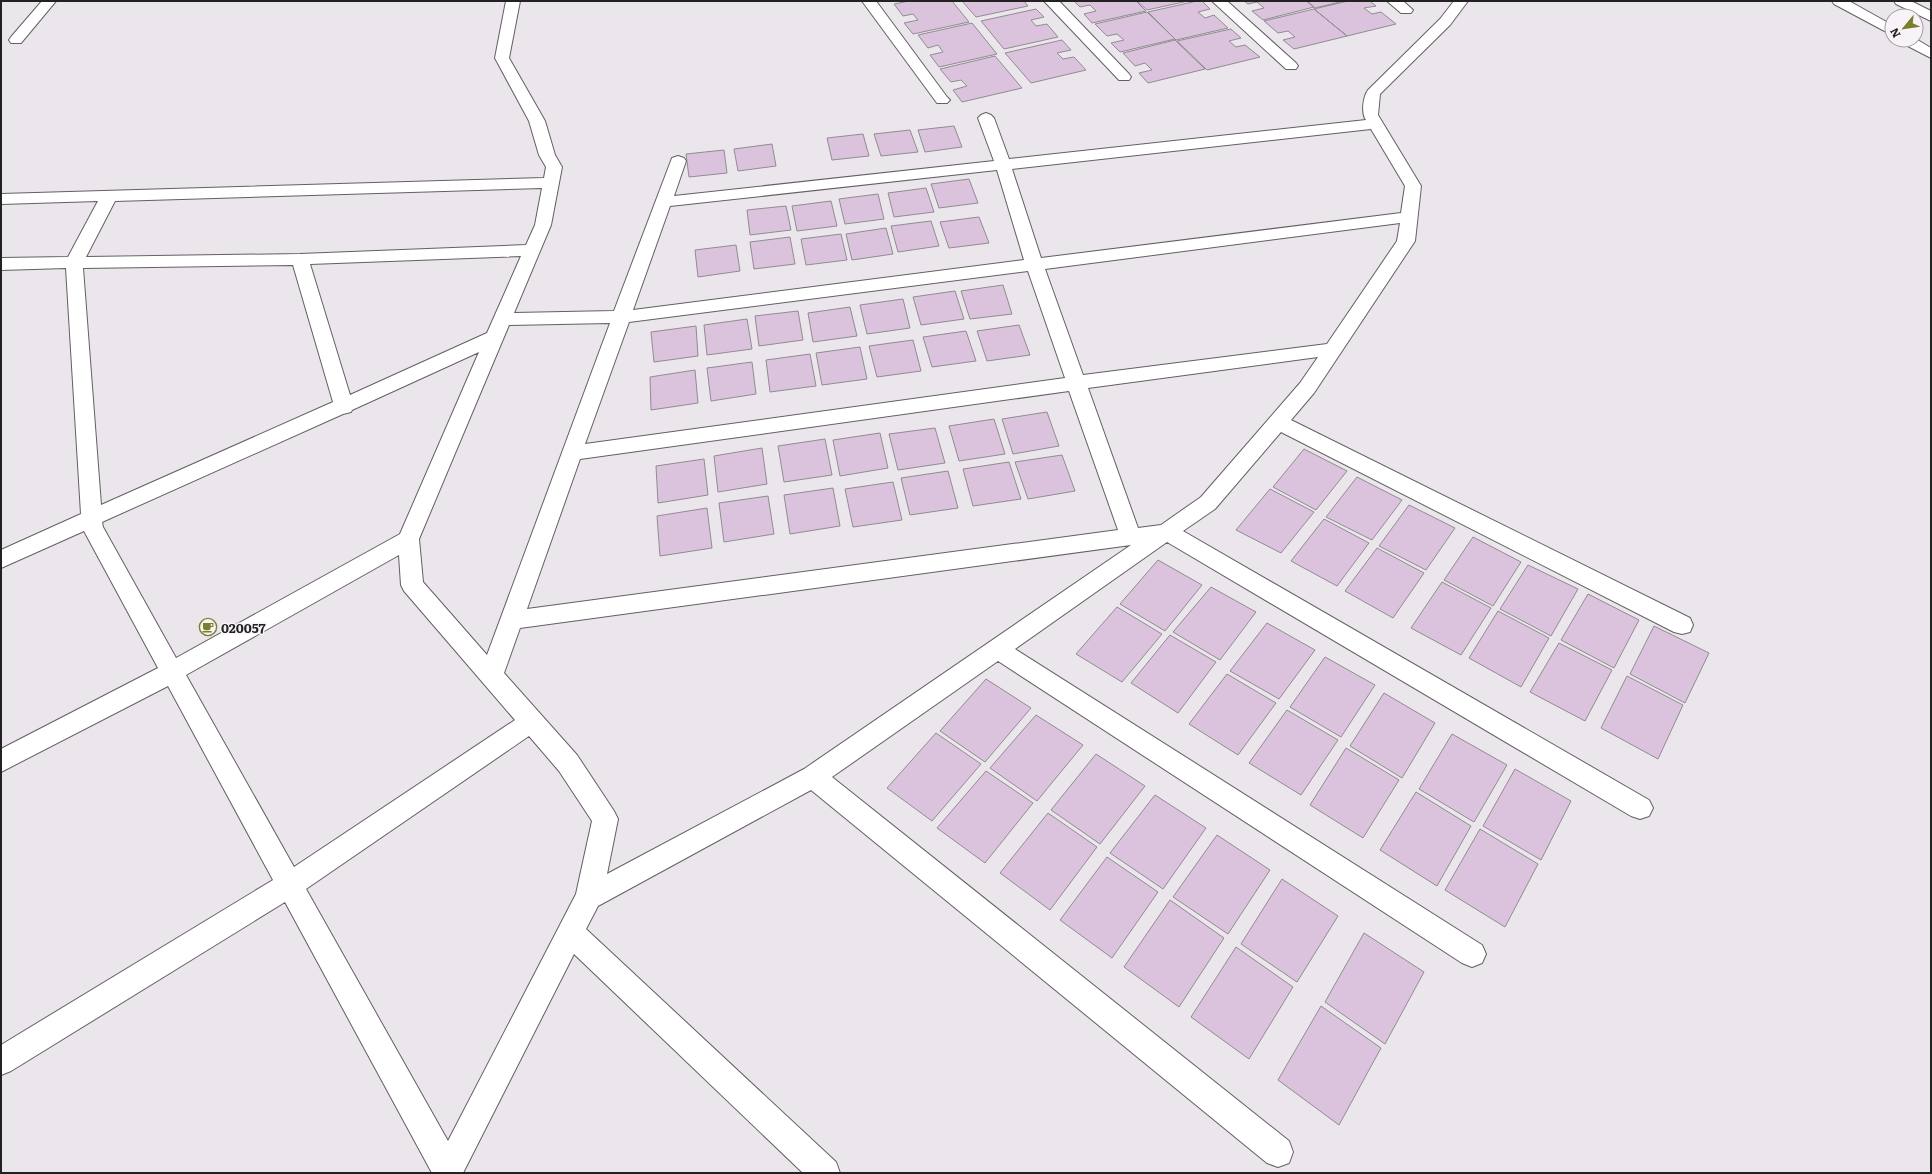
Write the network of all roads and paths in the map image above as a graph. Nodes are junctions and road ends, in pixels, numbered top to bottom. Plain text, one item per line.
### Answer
1 (49, 1) edge
2 (513, 1) edge
3 (869, 1) edge
4 (1051, 1) edge
5 (1219, 1) edge
6 (1394, 1) edge
7 (1461, 1) edge
8 (1839, 1) edge
9 (1901, 1) edge
10 (1406, 10) dead end
11 (1931, 17) edge
12 (1884, 26) edge
13 (16, 40) dead end
14 (1921, 48) edge
15 (1931, 54) edge
16 (1291, 66) dead end
17 (1124, 77) dead end
18 (942, 100) dead end
19 (986, 118) dead end
20 (1375, 124) junction
21 (678, 161) dead end
22 (1003, 165) junction
23 (551, 183) junction
24 (109, 196) junction
25 (1, 199) edge
26 (663, 202) junction
27 (1410, 216) junction
28 (532, 250) junction
29 (300, 259) junction
30 (74, 263) junction
31 (1, 264) edge
32 (1034, 264) junction
33 (622, 317) junction
34 (499, 328) junction
35 (1334, 349) junction
36 (1076, 383) junction
37 (344, 407) junction
38 (1278, 422) junction
39 (572, 453) junction
40 (91, 518) junction
41 (1166, 532) junction
42 (1131, 537) junction
43 (408, 539) junction
44 (1, 560) edge
45 (512, 620) junction
46 (1682, 625) dead end
47 (997, 649) junction
48 (172, 672) junction
49 (491, 676) junction
50 (532, 722) junction
51 (1, 761) edge
52 (813, 777) junction
53 (1640, 808) dead end
54 (289, 885) junction
55 (589, 897) junction
56 (571, 933) junction
57 (1472, 954) dead end
58 (1, 1060) edge
59 (1278, 1152) dead end
60 (447, 1172) edge
61 (825, 1173) edge

1 - 13 street
2 - 23 street
3 - 18 street
4 - 17 street
5 - 16 street
6 - 10 street
7 - 20 street
8 - 12 street
9 - 11 street
14 - 15 street
19 - 22 street
20 - 22 street
20 - 27 street
21 - 26 street
22 - 26 street
22 - 32 street
23 - 24 street
23 - 28 street
24 - 25 street
24 - 30 street
26 - 33 street
27 - 32 street
27 - 35 street
28 - 29 street
28 - 34 street
29 - 30 street
29 - 37 street
30 - 31 street
30 - 40 street
32 - 33 street
32 - 36 street
33 - 34 street
33 - 39 street
34 - 37 street
34 - 43 street
35 - 36 street
35 - 38 street
36 - 39 street
36 - 42 street
37 - 40 street
38 - 41 street
38 - 46 street
39 - 45 street
40 - 44 street
40 - 48 street
41 - 42 street
41 - 47 street
41 - 53 street
42 - 45 street
43 - 48 street
43 - 49 street
45 - 49 street
47 - 52 street
47 - 57 street
48 - 51 street
48 - 54 street
49 - 50 street
50 - 54 street
50 - 55 street
52 - 55 street
52 - 59 street
54 - 58 street
54 - 60 street
55 - 56 street
56 - 60 street
56 - 61 street

